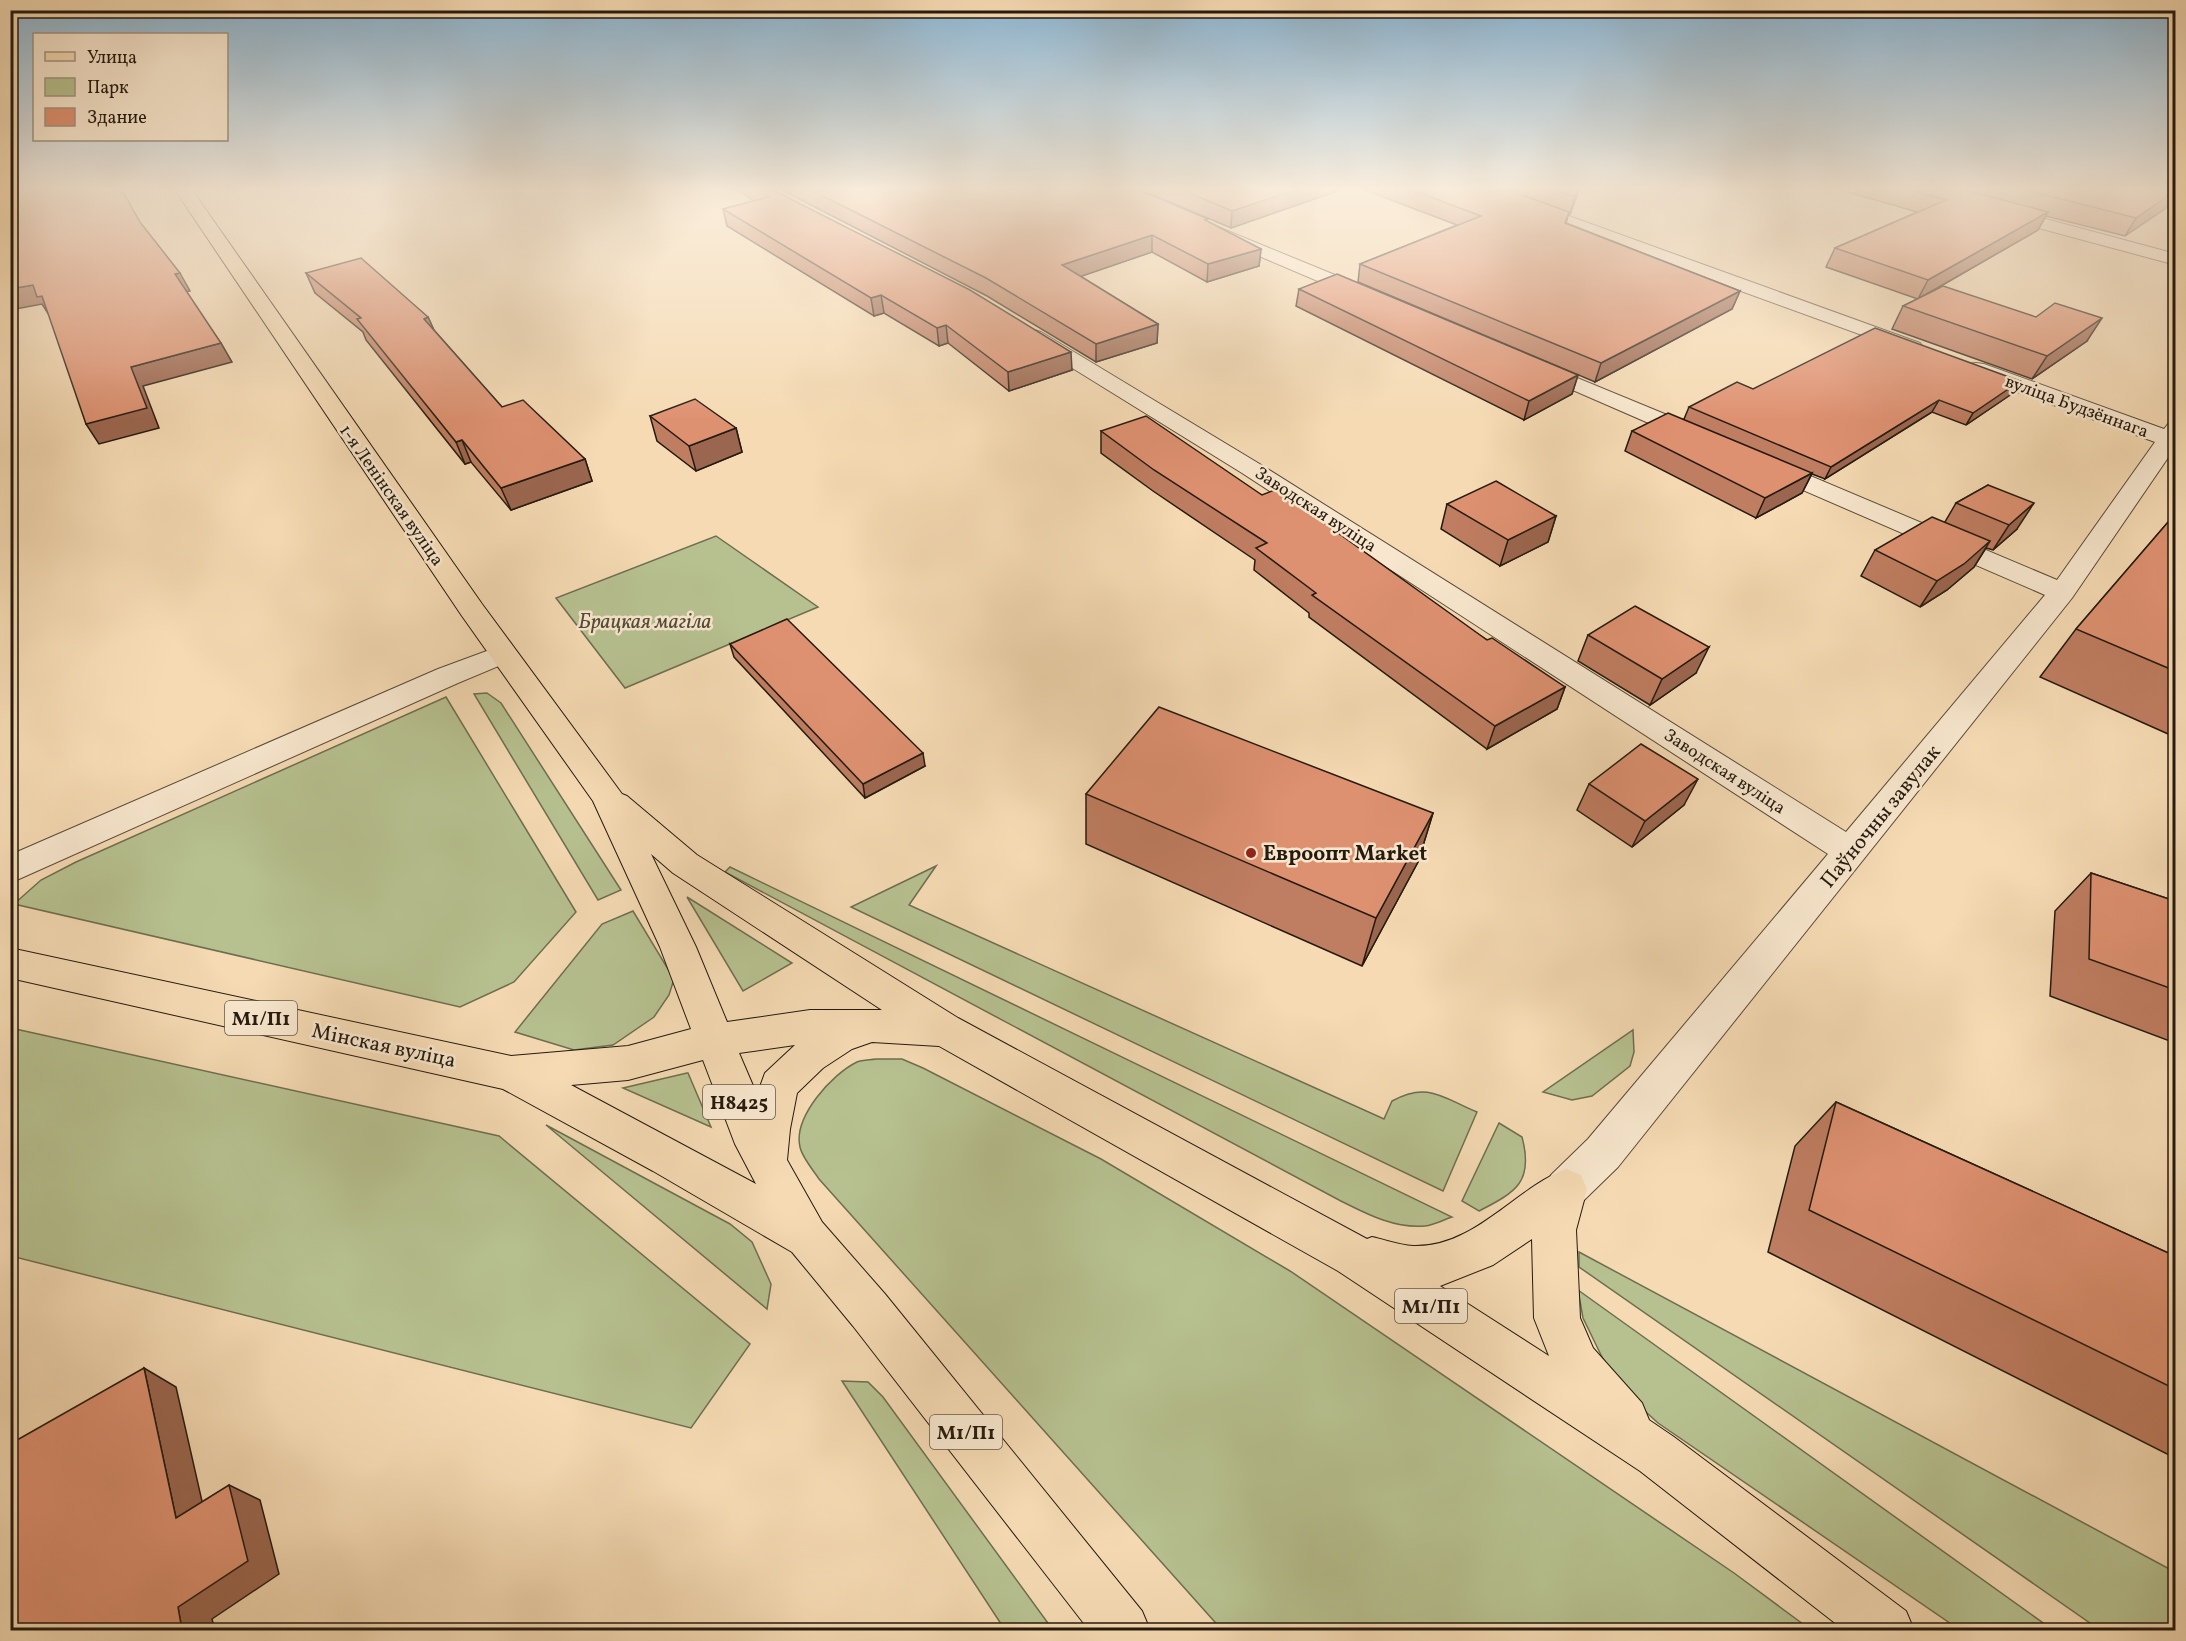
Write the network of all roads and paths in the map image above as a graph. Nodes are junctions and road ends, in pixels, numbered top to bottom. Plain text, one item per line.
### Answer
1 (236, 267) edge
2 (1300, 267) edge
3 (1691, 267) edge
4 (1383, 302) edge
5 (1010, 321) edge
6 (1930, 353) edge
7 (1514, 358) edge
8 (1953, 361) edge
9 (2171, 434) edge
10 (1712, 442) edge
11 (1744, 456) edge
12 (2062, 592) junction
13 (503, 654) junction
14 (607, 797) junction
15 (1851, 852) junction
16 (10, 870) edge
17 (10, 963) edge
18 (874, 1026) junction
19 (944, 1030) junction
20 (714, 1040) junction
21 (511, 1073) junction
22 (766, 1163) junction
23 (1566, 1189) junction
24 (807, 1237) junction
25 (1354, 1256) junction
26 (1657, 1454) junction
27 (1123, 1630) edge
28 (1887, 1630) edge

1 - 13 main road, 1-я Ленінская вуліца / Н8425
2 - 4 street
3 - 6 street
5 - 15 street, Заводская вуліца
7 - 10 street
8 - 9 street, вуліца Будзённага
9 - 12 street, Паўночны завулак
11 - 12 street
12 - 15 street, Паўночны завулак
13 - 14 main road, 1-я Ленінская вуліца / Н8425
13 - 16 street
14 - 19 main road, Н8425
14 - 20 main road, Н8425
15 - 23 street, Паўночны завулак
17 - 21 main road, Мінская вуліца / М1/П1
18 - 19 main road, М1/П1
18 - 20 main road, М1/П1
18 - 22 main road
19 - 25 main road, М1/П1
20 - 21 main road, М1/П1
20 - 22 main road, Н8425
21 - 24 main road, М1/П1
22 - 24 main road
23 - 25 main road
23 - 26 main road
24 - 27 main road, М1/П1
25 - 26 main road, М1/П1
26 - 28 main road, М1/П1

